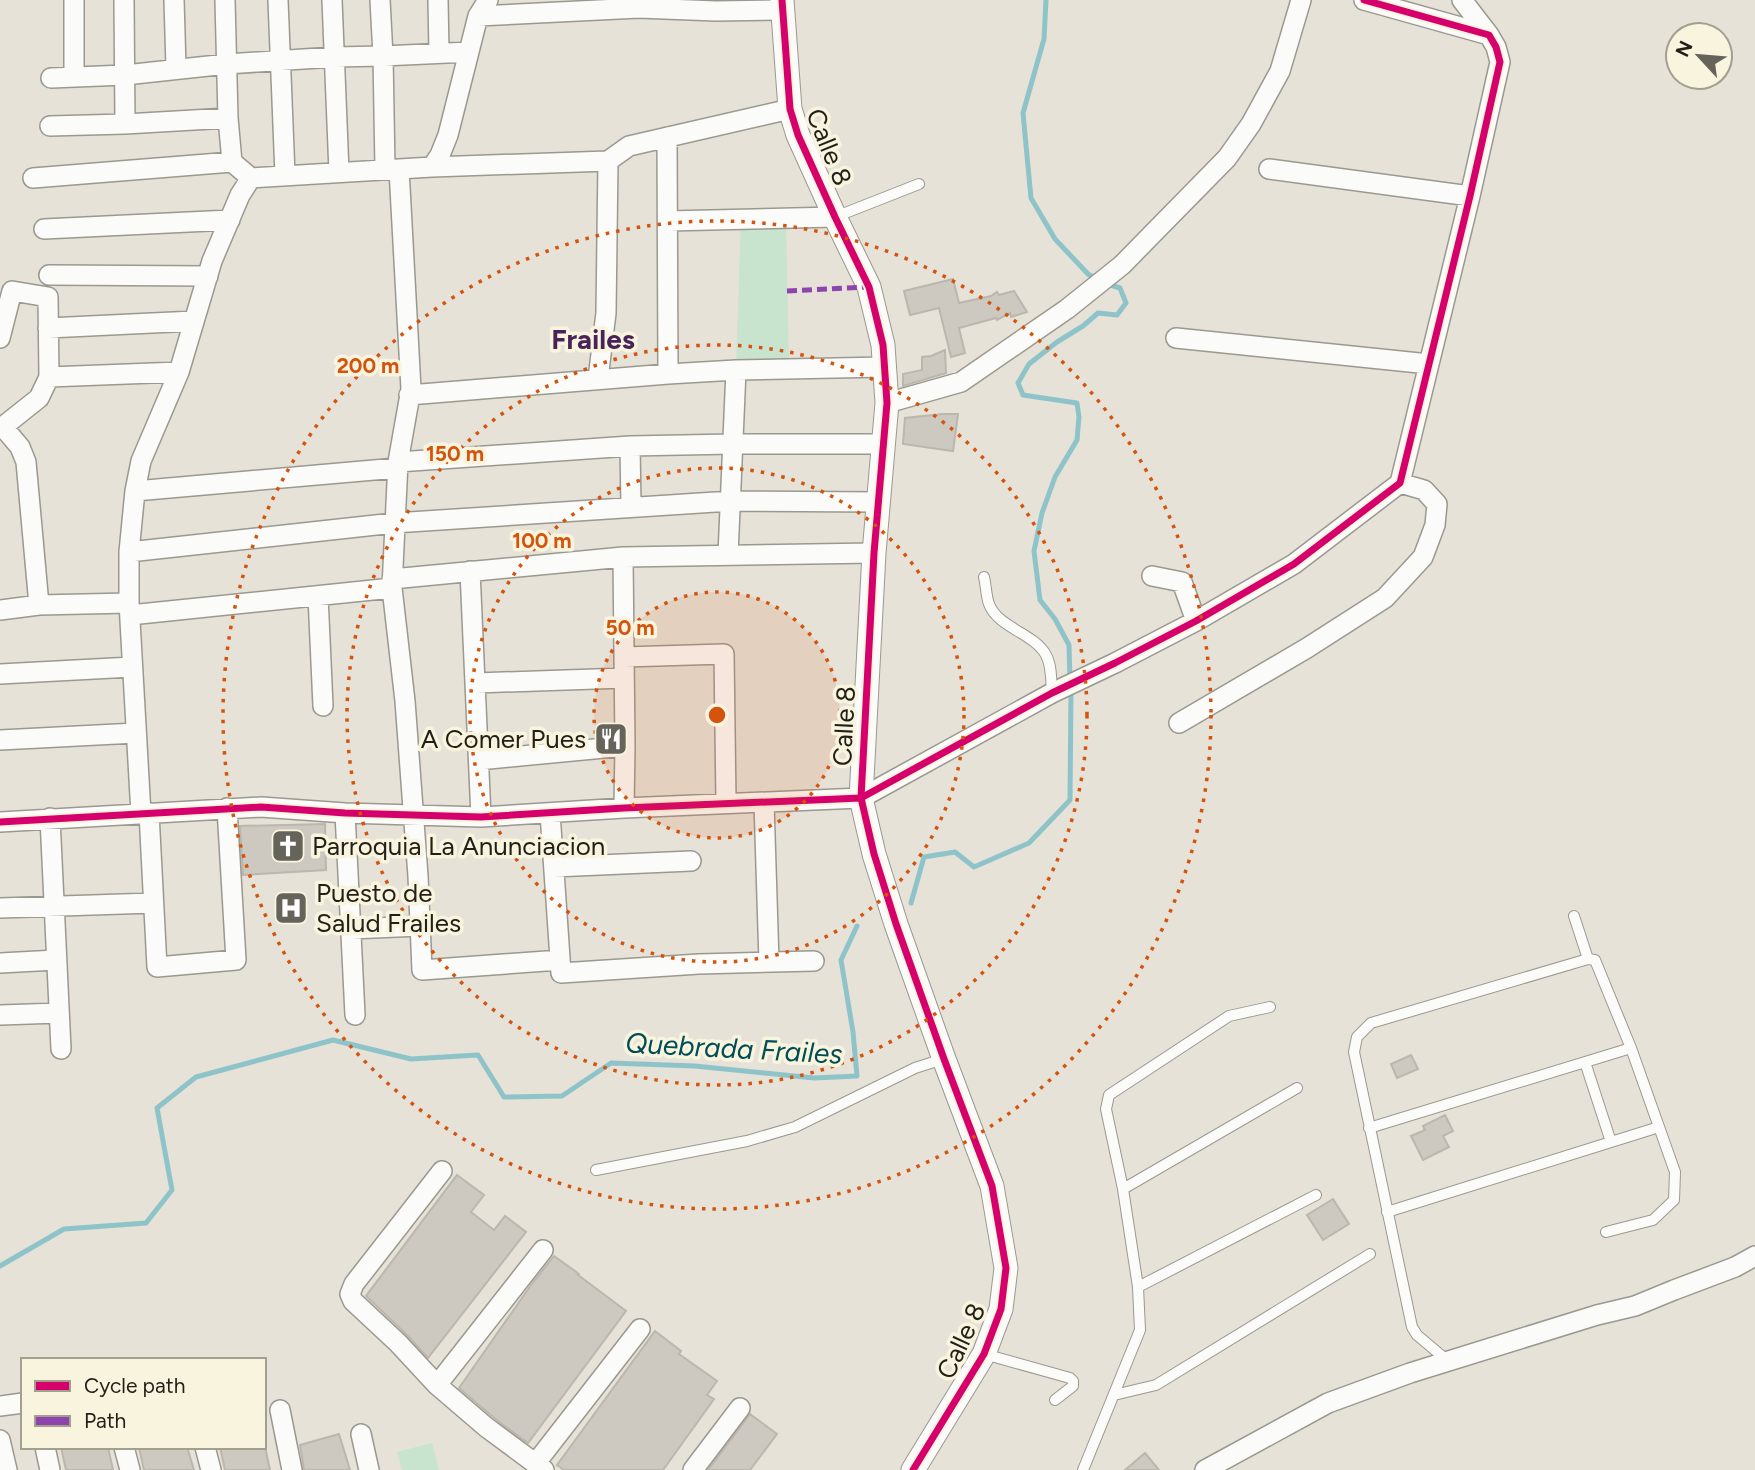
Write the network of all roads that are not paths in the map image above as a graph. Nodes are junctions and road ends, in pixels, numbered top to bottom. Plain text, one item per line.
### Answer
1 (74, 0) edge
2 (124, 0) edge
3 (174, 0) edge
4 (225, 0) edge
5 (278, 0) edge
6 (332, 0) edge
7 (380, 0) edge
8 (438, 0) edge
9 (1301, 0) edge
10 (1364, 0) edge
11 (1462, 0) edge
12 (782, 5) edge
13 (483, 8) edge
14 (1489, 35) junction
15 (469, 52) junction
16 (439, 53) junction
17 (383, 56) junction
18 (334, 57) junction
19 (280, 61) junction
20 (227, 64) junction
21 (176, 68) junction
22 (125, 75) junction
23 (74, 77) junction
24 (51, 78) dead end
25 (790, 109) junction
26 (228, 118) junction
27 (125, 124) junction
28 (50, 126) dead end
29 (667, 137) junction
30 (608, 161) junction
31 (232, 162) junction
32 (432, 167) junction
33 (392, 169) junction
34 (1269, 169) dead end
35 (339, 172) junction
36 (285, 175) junction
37 (33, 178) dead end
38 (251, 178) junction
39 (919, 184) dead end
40 (1470, 196) junction
41 (835, 217) junction
42 (230, 219) junction
43 (668, 221) junction
44 (44, 229) dead end
45 (49, 275) dead end
46 (208, 276) junction
47 (194, 321) junction
48 (48, 328) junction
49 (0, 338) edge
50 (1175, 338) dead end
51 (1429, 364) junction
52 (885, 368) junction
53 (736, 370) junction
54 (179, 372) junction
55 (668, 374) junction
56 (49, 377) junction
57 (598, 379) junction
58 (409, 395) junction
59 (887, 403) junction
60 (2, 429) edge
61 (733, 444) junction
62 (884, 444) junction
63 (630, 446) junction
64 (398, 465) junction
65 (1400, 483) junction
66 (135, 491) junction
67 (731, 501) junction
68 (878, 502) junction
69 (631, 508) junction
70 (394, 523) junction
71 (129, 552) junction
72 (874, 553) junction
73 (728, 555) junction
74 (623, 557) junction
75 (470, 571) junction
76 (1152, 576) dead end
77 (984, 577) dead end
78 (1182, 582) junction
79 (1203, 582) dead end
80 (392, 584) junction
81 (318, 596) junction
82 (40, 606) junction
83 (130, 609) junction
84 (0, 610) edge
85 (1196, 621) junction
86 (624, 657) junction
87 (132, 667) junction
88 (0, 674) edge
89 (624, 678) junction
90 (476, 683) junction
91 (1057, 691) junction
92 (323, 706) dead end
93 (1180, 723) dead end
94 (136, 733) junction
95 (0, 740) edge
96 (625, 746) junction
97 (479, 760) junction
98 (861, 798) junction
99 (726, 803) junction
100 (764, 803) junction
101 (227, 808) junction
102 (624, 808) junction
103 (345, 813) junction
104 (550, 813) junction
105 (145, 814) junction
106 (414, 816) junction
107 (481, 817) junction
108 (50, 818) junction
109 (0, 822) edge
110 (691, 861) dead end
111 (554, 867) junction
112 (153, 903) junction
113 (54, 906) junction
114 (0, 908) edge
115 (1574, 916) dead end
116 (420, 926) junction
117 (351, 929) junction
118 (1588, 959) junction
119 (57, 960) junction
120 (560, 960) junction
121 (814, 961) dead end
122 (769, 962) junction
123 (0, 963) edge
124 (1270, 1007) dead end
125 (59, 1013) junction
126 (0, 1015) edge
127 (355, 1015) dead end
128 (1631, 1048) junction
129 (61, 1049) dead end
130 (944, 1059) junction
131 (1585, 1062) junction
132 (1297, 1088) dead end
133 (1659, 1127) junction
134 (1369, 1128) junction
135 (1611, 1142) junction
136 (596, 1170) dead end
137 (442, 1171) dead end
138 (1123, 1189) junction
139 (1316, 1195) dead end
140 (1387, 1212) junction
141 (1606, 1232) dead end
142 (543, 1250) dead end
143 (1370, 1255) dead end
144 (1755, 1256) edge
145 (1138, 1287) junction
146 (640, 1329) dead end
147 (984, 1354) junction
148 (1449, 1362) junction
149 (437, 1385) junction
150 (1114, 1395) junction
151 (1055, 1400) dead end
152 (21, 1402) edge
153 (0, 1406) edge
154 (740, 1409) dead end
155 (280, 1410) dead end
156 (361, 1434) dead end
157 (0, 1440) edge
158 (45, 1449) edge
159 (125, 1449) edge
160 (206, 1449) edge
161 (539, 1467) edge
162 (7, 1470) edge
163 (50, 1470) edge
164 (130, 1470) edge
165 (211, 1470) edge
166 (292, 1470) edge
167 (369, 1470) edge
168 (693, 1470) edge
169 (913, 1470) edge
170 (1083, 1470) edge
171 (1205, 1470) edge

1 - 23 street
2 - 22 street
3 - 21 street
4 - 20 street
5 - 19 street
6 - 18 street
7 - 17 street
8 - 16 street
9 - 59 street
10 - 14 street
11 - 14 street
12 - 13 street
12 - 25 street, Calle 8
13 - 15 street
14 - 40 street
15 - 16 street
15 - 32 street
16 - 17 street
17 - 18 street
17 - 33 street
18 - 19 street
18 - 35 street
19 - 20 street
19 - 36 street
20 - 21 street
20 - 26 street
21 - 22 street
22 - 23 street
22 - 27 street
23 - 24 street
25 - 29 street
25 - 41 street, Calle 8
26 - 27 street
26 - 31 street
27 - 28 street
29 - 30 street
29 - 43 street
30 - 32 street
30 - 57 street
31 - 37 street
31 - 38 street
32 - 33 street
33 - 35 street
33 - 58 street
34 - 40 street
35 - 36 street
36 - 38 street
38 - 42 street
39 - 41 lane
40 - 51 street
41 - 43 street
41 - 52 street, Calle 8
42 - 44 street
42 - 46 street
43 - 55 street
45 - 46 street
46 - 47 street
47 - 48 street
47 - 54 street
48 - 49 street
48 - 56 street
50 - 51 street
51 - 65 street
52 - 53 street
52 - 59 street, Calle 8
53 - 55 street
53 - 61 street
54 - 56 street
54 - 66 street
55 - 57 street
56 - 60 street
57 - 58 street
58 - 64 street
59 - 62 street, Calle 8
60 - 82 street
61 - 62 street
61 - 63 street
61 - 67 street
62 - 68 street, Calle 8
63 - 64 street
63 - 69 street
64 - 66 street
64 - 70 street
65 - 85 street
65 - 93 street
66 - 71 street
67 - 68 street
67 - 69 street
67 - 73 street
68 - 72 street, Calle 8
69 - 70 street
70 - 71 street
70 - 80 street
71 - 83 street
72 - 73 street
72 - 98 street, Calle 8
73 - 74 street
74 - 75 street
74 - 86 street
75 - 80 street
75 - 90 street
76 - 78 street
77 - 91 lane
78 - 79 street
78 - 85 street
80 - 81 street
80 - 106 street
81 - 83 street
81 - 92 street
82 - 83 street
82 - 84 street
83 - 87 street
85 - 91 street
86 - 89 street
86 - 99 street
87 - 88 street
87 - 94 street
89 - 90 street
89 - 96 street
90 - 97 street
91 - 98 street
94 - 95 street
94 - 105 street
96 - 97 street
96 - 102 street
97 - 107 street
98 - 100 street
98 - 130 street, Calle 8
99 - 100 street
99 - 102 street
100 - 122 street
101 - 103 street
101 - 105 street
101 - 112 street
102 - 104 street
103 - 106 street
103 - 117 street
104 - 107 street
104 - 111 street
105 - 108 street
105 - 112 street
106 - 107 street
106 - 116 street
108 - 109 street
108 - 113 street
110 - 111 street
111 - 120 street
112 - 113 street
113 - 114 street
113 - 119 street
115 - 118 lane
116 - 117 street
116 - 120 street
117 - 127 street
118 - 128 lane
118 - 134 lane
119 - 123 street
119 - 125 street
120 - 122 street
121 - 122 street
124 - 138 lane
125 - 126 street
125 - 129 street
128 - 131 lane
128 - 133 lane
130 - 136 lane
130 - 147 street, Calle 8
131 - 134 lane
131 - 135 lane
132 - 138 lane
133 - 135 lane
133 - 141 lane
134 - 140 lane
135 - 140 lane
137 - 149 street
138 - 145 lane
139 - 145 lane
140 - 148 lane
142 - 149 street
143 - 150 lane
144 - 148 street
145 - 150 lane
146 - 161 street
147 - 151 lane
147 - 169 street, Calle 8
148 - 171 street
149 - 161 street
150 - 170 lane
152 - 153 street
154 - 168 street
155 - 166 street
156 - 167 street
157 - 162 street
158 - 163 street
159 - 164 street
160 - 165 street

